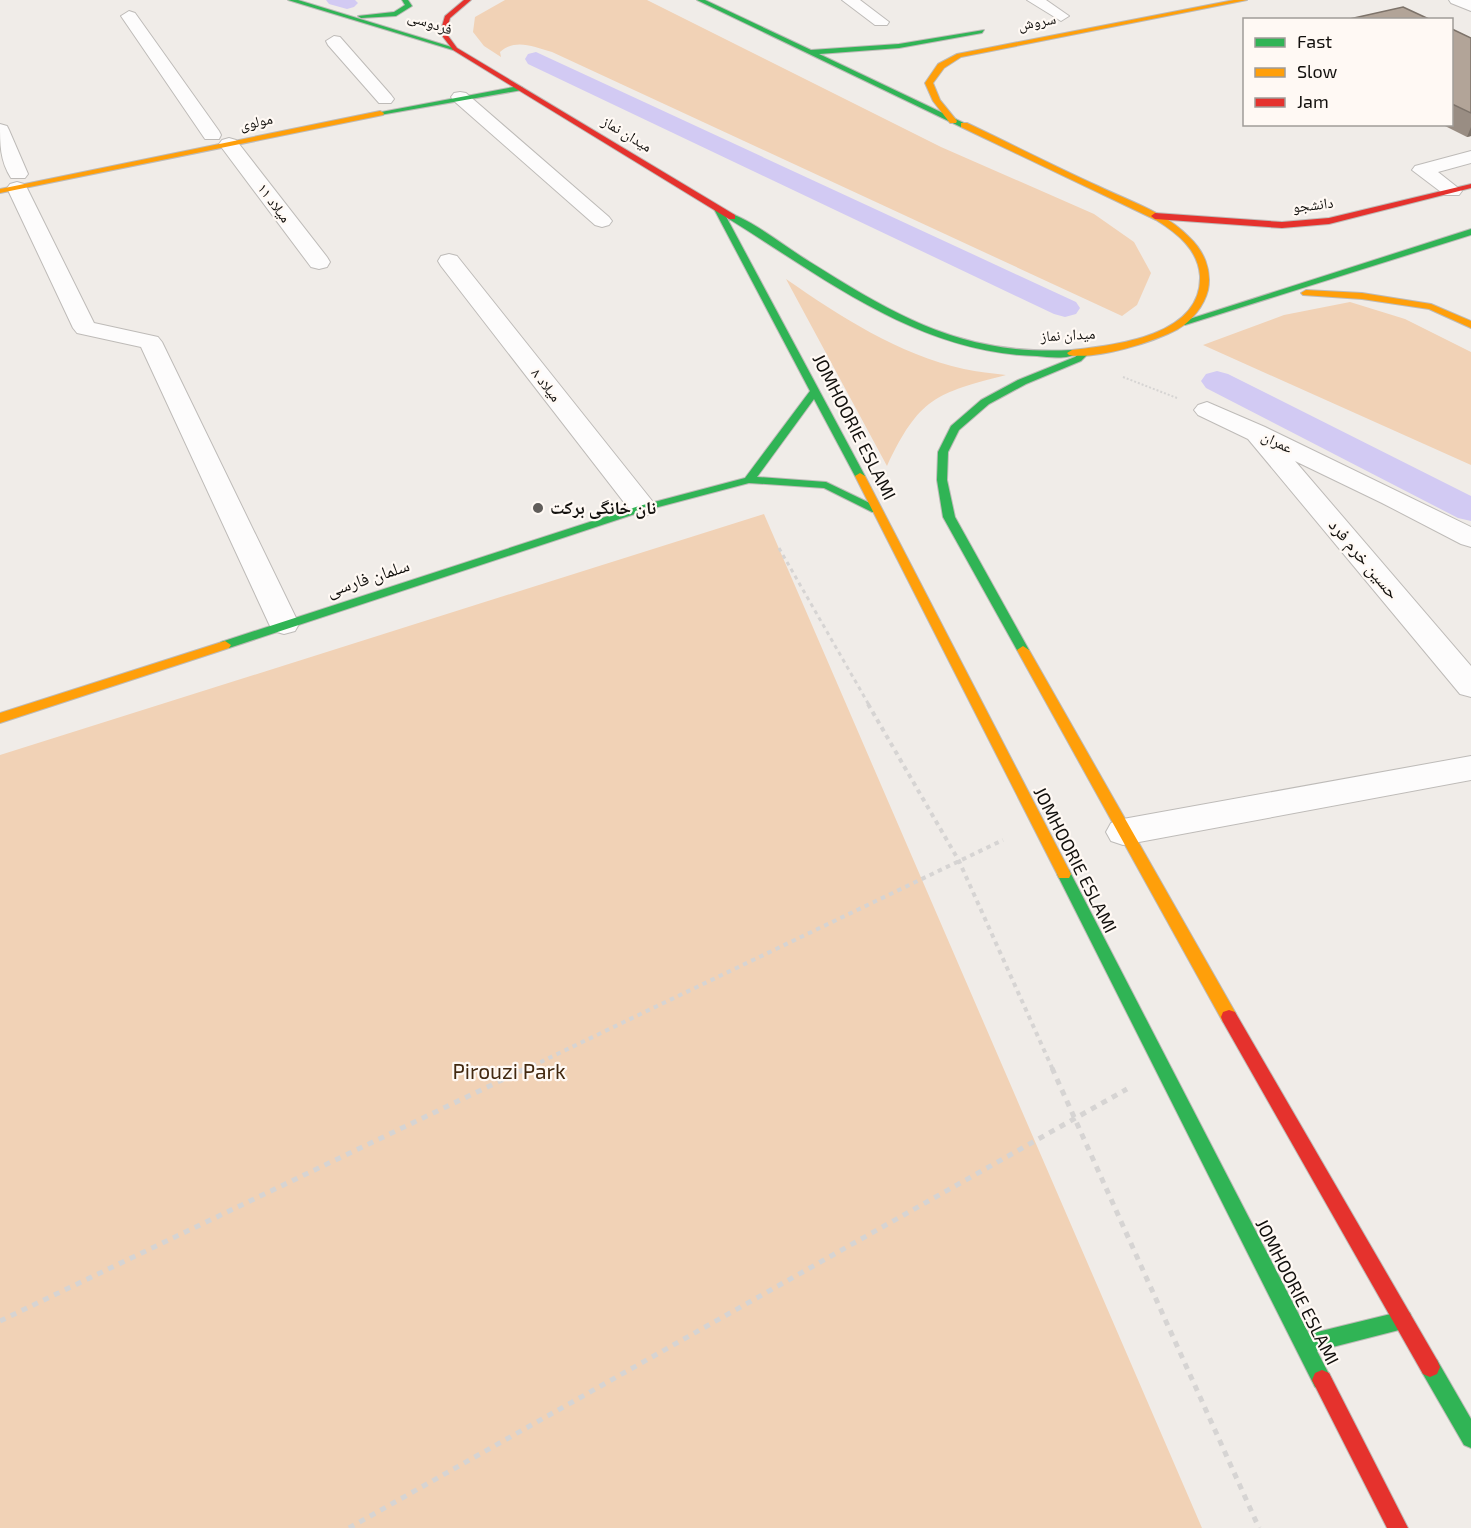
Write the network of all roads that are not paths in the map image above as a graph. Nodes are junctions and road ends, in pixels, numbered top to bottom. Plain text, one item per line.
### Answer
1 (291, 0) edge
2 (405, 0) edge
3 (468, 0) edge
4 (700, 0) edge
5 (850, 0) edge
6 (1035, 0) edge
7 (1244, 0) edge
8 (1457, 0) edge
9 (1471, 6) edge
10 (345, 15) junction
11 (1067, 15) joint
12 (129, 16) dead end
13 (1039, 20) dead end
14 (881, 22) dead end
15 (994, 28) dead end
16 (334, 41) dead end
17 (899, 46) junction
18 (455, 49) junction
19 (809, 52) junction
20 (905, 60) dead end
21 (503, 78) junction
22 (519, 88) junction
23 (454, 92) junction
24 (385, 99) junction
25 (953, 121) junction
26 (0, 130) edge
27 (221, 140) junction
28 (1471, 158) edge
29 (9, 183) edge
30 (1462, 188) edge
31 (718, 208) junction
32 (1155, 216) junction
33 (602, 221) dead end
34 (1471, 232) edge
35 (1408, 251) junction
36 (449, 261) dead end
37 (319, 262) dead end
38 (1404, 270) dead end
39 (1413, 291) dead end
40 (1283, 293) junction
41 (1431, 307) junction
42 (1182, 323) junction
43 (1471, 325) edge
44 (1081, 356) junction
45 (816, 390) junction
46 (1207, 410) road end
47 (1256, 432) junction
48 (749, 480) junction
49 (643, 508) junction
50 (876, 510) junction
51 (1471, 538) edge
52 (284, 624) junction
53 (1471, 686) edge
54 (0, 718) edge
55 (1471, 768) edge
56 (1123, 832) junction
57 (1403, 1320) junction
58 (1304, 1345) junction
59 (1471, 1438) edge
60 (1398, 1528) edge

1 - 10 main road, فردوسی
2 - 10 main road
3 - 18 main road
4 - 19 main road, میدان نماز
5 - 14 street
6 - 11 street
7 - 25 main road, سروش
8 - 9 street
10 - 18 main road, فردوسی
11 - 13 main road, سروش
12 - 27 street, میلاد ۱۱
15 - 17 main road, سروش
16 - 24 street
17 - 19 main road, سروش
17 - 20 main road
18 - 21 main road, میدان نماز
19 - 25 main road, میدان نماز
21 - 22 main road, میدان نماز
21 - 23 main road, مولوی
22 - 23 main road, مولوی
22 - 31 main road, میدان نماز
23 - 24 main road, مولوی
23 - 27 main road, مولوی
23 - 33 street
24 - 27 main road, مولوی
25 - 32 main road, میدان نماز
26 - 29 street
27 - 29 main road, مولوی
27 - 29 main road, مولوی
27 - 37 street, میلاد ۱۱
28 - 30 street
29 - 52 street
30 - 32 main road, دانشجو
31 - 44 main road, میدان نماز
31 - 45 main road, JOMHOORIE ESLAMI
32 - 42 main road, میدان نماز
34 - 35 main road
35 - 38 main road
35 - 40 main road
36 - 49 street, میلاد ۸
39 - 41 main road
40 - 41 main road
40 - 42 main road
41 - 43 main road
42 - 44 main road, میدان نماز
44 - 56 main road
45 - 48 main road
45 - 50 main road, JOMHOORIE ESLAMI
46 - 47 street, عمران
47 - 51 street, عمران
47 - 53 street, حسین خرم فرد
48 - 49 main road, سلمان فارسی
48 - 50 main road, سلمان فارسی
49 - 52 main road, سلمان فارسی
50 - 58 main road, JOMHOORIE ESLAMI
52 - 54 main road, سلمان فارسی
55 - 56 street
56 - 57 main road
57 - 58 main road
57 - 59 main road
58 - 60 main road, JOMHOORIE ESLAMI

